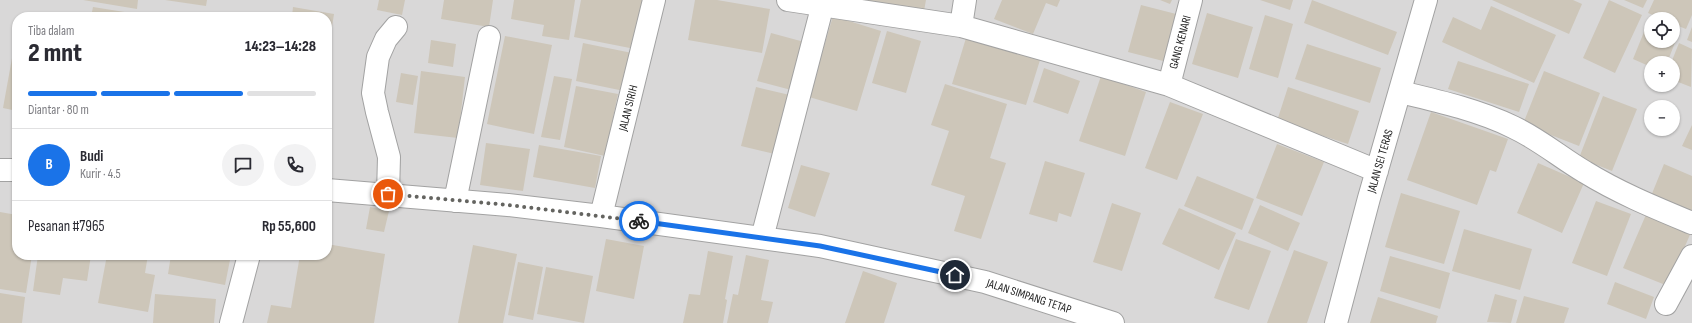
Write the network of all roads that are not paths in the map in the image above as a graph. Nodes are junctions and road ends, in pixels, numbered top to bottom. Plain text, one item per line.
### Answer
1 (654, 0) edge
2 (788, 0) edge
3 (965, 0) edge
4 (1191, 0) edge
5 (1426, 0) edge
6 (823, 4) junction
7 (961, 26) junction
8 (396, 27) dead end
9 (489, 37) dead end
10 (1169, 85) junction
11 (1400, 92) junction
12 (0, 170) edge
13 (12, 170) edge
14 (1377, 171) junction
15 (332, 190) edge
16 (388, 194) junction
17 (455, 201) junction
18 (601, 216) junction
19 (1692, 223) edge
20 (762, 238) junction
21 (1692, 256) edge
22 (248, 260) edge
23 (1666, 304) dead end
24 (231, 323) edge
25 (1113, 323) edge
26 (1336, 323) edge

1 - 18 street, JALAN SIRIH
2 - 6 street
3 - 7 street
4 - 10 street, GANG KENARI
5 - 11 street, JALAN SEI TERAS
6 - 7 street
6 - 20 street
7 - 10 street
8 - 16 street
9 - 17 street
10 - 14 street
11 - 14 street, JALAN SEI TERAS
11 - 19 street
12 - 13 street
14 - 26 street, JALAN SEI TERAS
15 - 16 street, JALAN SIMPANG TETAP
16 - 17 street, JALAN SIMPANG TETAP
17 - 18 street, JALAN SIMPANG TETAP
18 - 20 street, JALAN SIMPANG TETAP
20 - 25 street, JALAN SIMPANG TETAP
21 - 23 street
22 - 24 street

